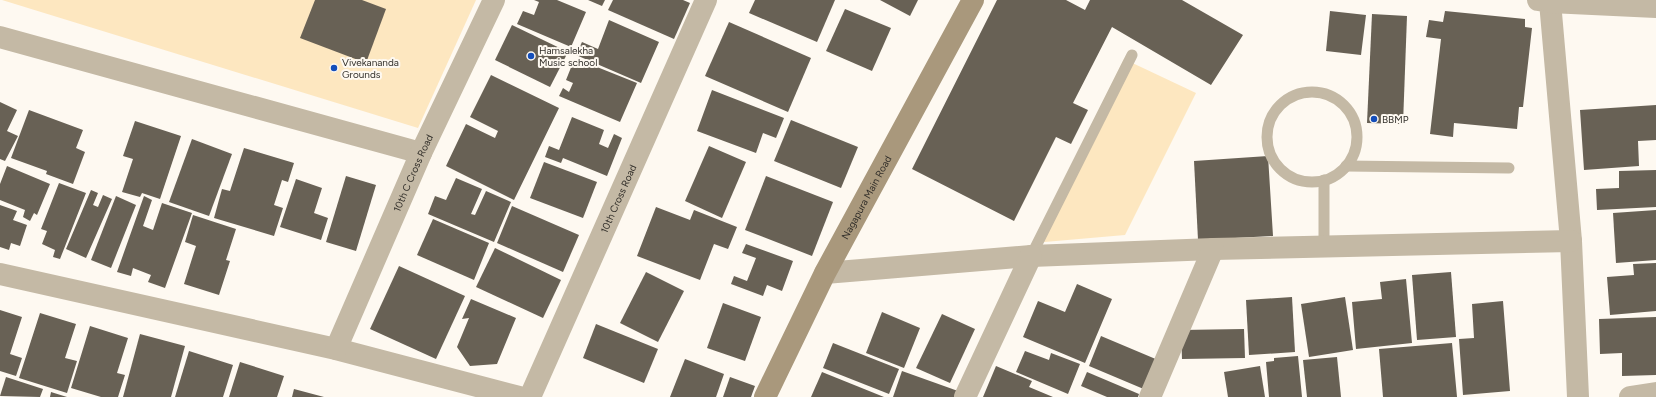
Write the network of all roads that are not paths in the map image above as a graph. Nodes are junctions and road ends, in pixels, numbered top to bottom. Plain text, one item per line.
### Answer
1 (494, 0) edge
2 (706, 0) edge
3 (973, 0) edge
4 (1544, 1) edge
5 (1656, 7) edge
6 (0, 37) edge
7 (1132, 55) dead end
8 (421, 152) junction
9 (1346, 166) junction
10 (1509, 168) dead end
11 (1324, 180) junction
12 (1571, 241) junction
13 (1324, 247) junction
14 (1213, 249) junction
15 (1031, 256) junction
16 (825, 273) junction
17 (0, 274) edge
18 (336, 349) junction
19 (1656, 393) edge
20 (519, 397) edge
21 (530, 397) edge
22 (765, 397) edge
23 (965, 397) edge
24 (1150, 397) edge
25 (1578, 397) edge
26 (1630, 397) edge

1 - 8 street, 10th C Cross Road
2 - 21 street, 10th Cross Road
3 - 16 street, Nagapura Main Road
4 - 5 street
4 - 12 street
6 - 8 street
7 - 15 lane
8 - 18 street, 10th C Cross Road
9 - 10 lane
9 - 11 lane
9 - 11 lane
11 - 13 lane
12 - 13 street
12 - 25 street
13 - 14 street
14 - 15 street
14 - 24 street
15 - 16 street
15 - 23 street
16 - 22 street, Nagapura Main Road
17 - 18 street
18 - 20 street
19 - 26 street

